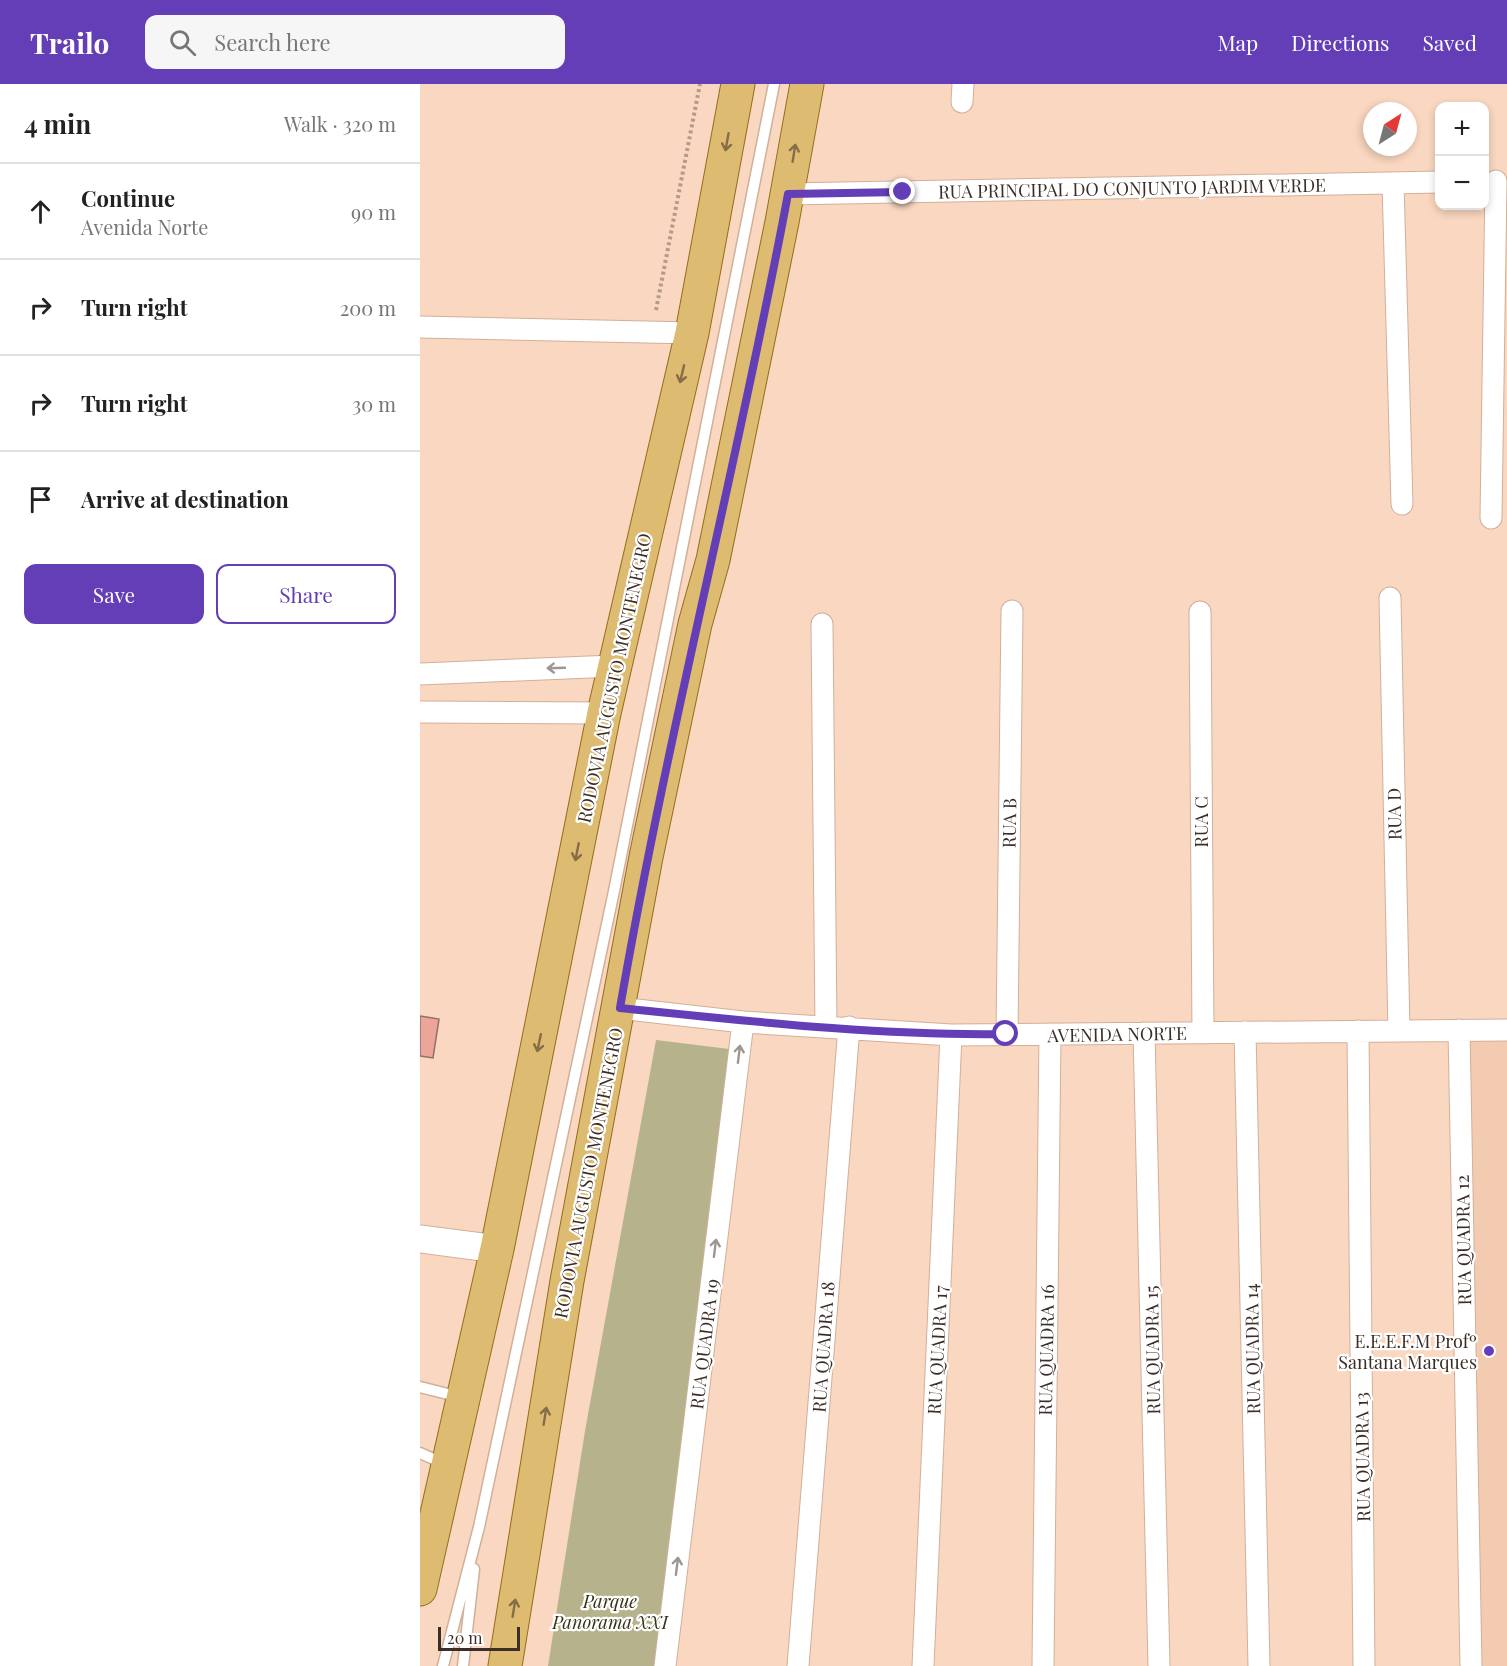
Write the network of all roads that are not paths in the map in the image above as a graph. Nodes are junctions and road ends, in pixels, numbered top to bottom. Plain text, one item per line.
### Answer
1 (738, 84) edge
2 (774, 84) edge
3 (807, 84) edge
4 (1496, 181) edge
5 (1435, 182) edge
6 (1393, 183) junction
7 (788, 194) junction
8 (420, 327) edge
9 (692, 333) junction
10 (1402, 504) dead end
11 (1491, 518) dead end
12 (1390, 598) dead end
13 (1012, 611) dead end
14 (1200, 612) dead end
15 (822, 624) dead end
16 (614, 666) junction
17 (420, 674) edge
18 (420, 712) edge
19 (604, 712) junction
20 (620, 1008) junction
21 (743, 1022) junction
22 (826, 1027) junction
23 (849, 1027) junction
24 (1458, 1030) junction
25 (1507, 1030) edge
26 (1358, 1031) junction
27 (1399, 1031) junction
28 (1245, 1032) junction
29 (1144, 1033) junction
30 (1203, 1033) junction
31 (1006, 1034) junction
32 (1050, 1034) junction
33 (951, 1035) junction
34 (420, 1239) edge
35 (497, 1249) junction
36 (420, 1386) edge
37 (465, 1398) junction
38 (434, 1459) edge
39 (479, 1527) junction
40 (420, 1589) edge
41 (443, 1666) edge
42 (463, 1666) edge
43 (505, 1666) edge
44 (665, 1666) edge
45 (798, 1666) edge
46 (923, 1666) edge
47 (1043, 1666) edge
48 (1159, 1666) edge
49 (1259, 1666) edge
50 (1364, 1666) edge
51 (1471, 1666) edge

1 -> 9 main road, RODOVIA AUGUSTO MONTENEGRO
2 - 39 lane
7 -> 3 main road, RODOVIA AUGUSTO MONTENEGRO
4 - 11 street
5 - 6 street, RUA PRINCIPAL DO CONJUNTO JARDIM VERDE
6 - 7 street, RUA PRINCIPAL DO CONJUNTO JARDIM VERDE
6 - 10 street
7 - 20 main road, RODOVIA AUGUSTO MONTENEGRO
8 - 9 street
9 -> 16 main road, RODOVIA AUGUSTO MONTENEGRO
12 - 27 street, RUA D
13 - 31 street, RUA B
14 - 30 street, RUA C
15 - 22 street
16 -> 17 street
16 - 19 main road, RODOVIA AUGUSTO MONTENEGRO
18 - 19 street
19 -> 35 main road, RODOVIA AUGUSTO MONTENEGRO
20 - 21 street, AVENIDA NORTE
43 -> 20 main road, RODOVIA AUGUSTO MONTENEGRO
21 - 22 street, AVENIDA NORTE
44 -> 21 street, RUA QUADRA 19
22 - 23 street, AVENIDA NORTE
23 - 33 street, AVENIDA NORTE
23 - 45 street, RUA QUADRA 18
24 - 25 street, AVENIDA NORTE
24 - 27 street, AVENIDA NORTE
24 - 51 street, RUA QUADRA 12
26 - 27 street, AVENIDA NORTE
26 - 28 street, AVENIDA NORTE
26 - 50 street, RUA QUADRA 13
28 - 30 street, AVENIDA NORTE
28 - 49 street, RUA QUADRA 14
29 - 30 street, AVENIDA NORTE
29 - 32 street, AVENIDA NORTE
29 - 48 street, RUA QUADRA 15
31 - 32 street, AVENIDA NORTE
31 - 33 street, AVENIDA NORTE
32 - 47 street, RUA QUADRA 16
33 - 46 street, RUA QUADRA 17
34 - 35 street
35 - 37 main road, RODOVIA AUGUSTO MONTENEGRO
36 - 37 lane
37 - 38 main road, RODOVIA AUGUSTO MONTENEGRO
38 - 40 main road, RODOVIA AUGUSTO MONTENEGRO
39 - 41 lane
39 - 42 lane

